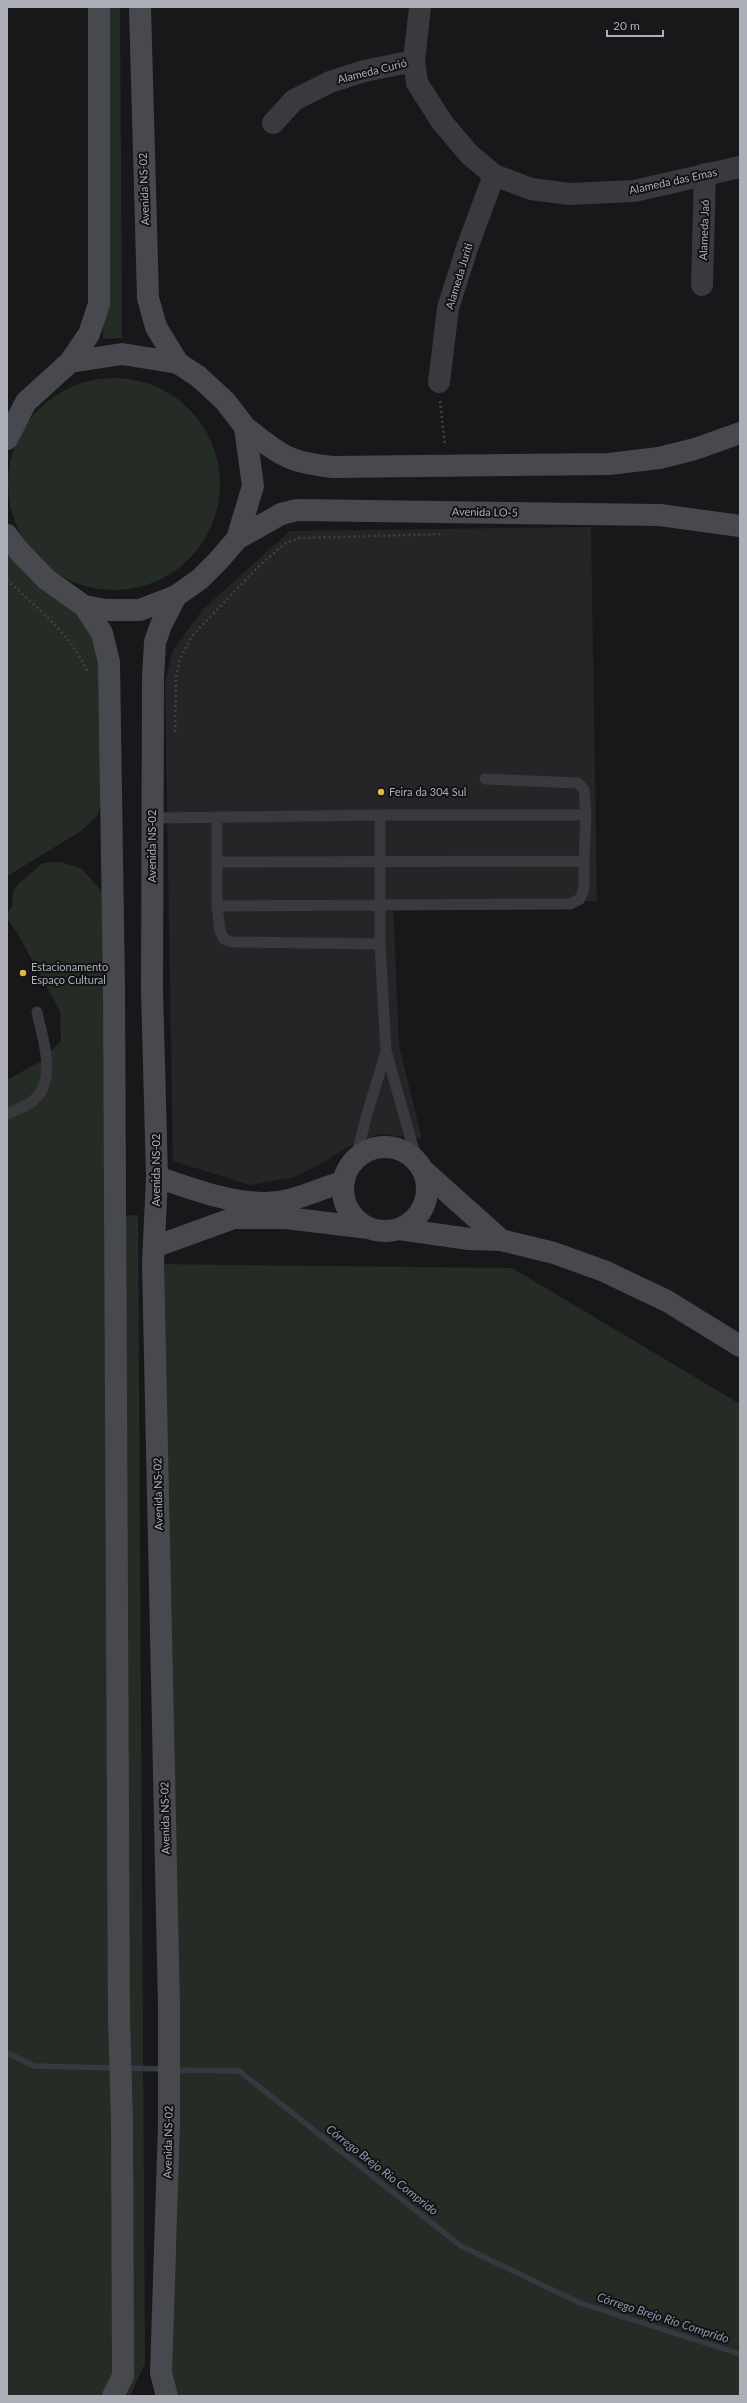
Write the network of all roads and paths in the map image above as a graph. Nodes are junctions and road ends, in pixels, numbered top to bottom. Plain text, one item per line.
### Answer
1 (99, 7) edge
2 (140, 7) edge
3 (420, 7) edge
4 (414, 61) junction
5 (273, 123) dead end
6 (740, 167) edge
7 (705, 174) junction
8 (494, 175) junction
9 (702, 285) dead end
10 (70, 362) junction
11 (178, 363) junction
12 (439, 382) joint
13 (245, 427) junction
14 (740, 433) edge
15 (7, 439) edge
16 (445, 466) junction
17 (445, 512) junction
18 (740, 526) edge
19 (7, 535) edge
20 (237, 539) junction
21 (7, 580) edge
22 (176, 596) junction
23 (84, 606) junction
24 (88, 675) dead end
25 (175, 740) dead end
26 (485, 779) dead end
27 (380, 815) junction
28 (586, 815) junction
29 (217, 817) junction
30 (152, 818) junction
31 (584, 861) junction
32 (217, 862) junction
33 (380, 863) junction
34 (381, 904) junction
35 (217, 906) junction
36 (380, 944) junction
37 (36, 1012) dead end
38 (386, 1051) junction
39 (7, 1114) edge
40 (356, 1158) junction
41 (421, 1166) junction
42 (157, 1177) junction
43 (344, 1182) junction
44 (369, 1228) junction
45 (399, 1229) junction
46 (501, 1240) junction
47 (154, 1247) junction
48 (740, 1346) edge
49 (113, 2396) edge
50 (167, 2396) edge

1 - 10 street
2 - 11 street, Avenida NS-02
3 - 4 street, Alameda das Emas
4 - 5 street, Alameda Curió
4 - 8 street, Alameda das Emas
6 - 7 street, Alameda das Emas
7 - 8 street, Alameda das Emas
7 - 9 street, Alameda Jaó
8 - 12 street, Alameda Juriti
10 - 11 street
10 - 15 street
11 - 13 street
12 - 16 path
13 - 16 street
13 - 20 street
14 - 16 street
17 - 18 street, Avenida LO-5
17 - 20 street, Avenida LO-5
17 - 25 path
19 - 23 street
20 - 22 street
21 - 24 path
22 - 23 street
22 - 30 street, Avenida NS-02
23 - 49 street
26 - 28 lane
27 - 28 lane
27 - 29 lane
27 - 33 lane
28 - 31 lane
29 - 30 lane
29 - 32 lane
30 - 42 street, Avenida NS-02
31 - 33 lane
31 - 34 lane
32 - 33 lane
32 - 35 lane
33 - 34 lane
34 - 35 lane
34 - 36 lane
35 - 36 lane
36 - 38 lane
37 - 39 lane
38 - 40 lane
38 - 41 lane
40 - 41 street
40 - 43 street
41 - 45 street
41 - 46 street
42 - 43 street
42 - 47 street, Avenida NS-02
43 - 44 street
44 - 45 street
44 - 47 street
45 - 46 street
46 - 48 street
47 - 50 street, Avenida NS-02

